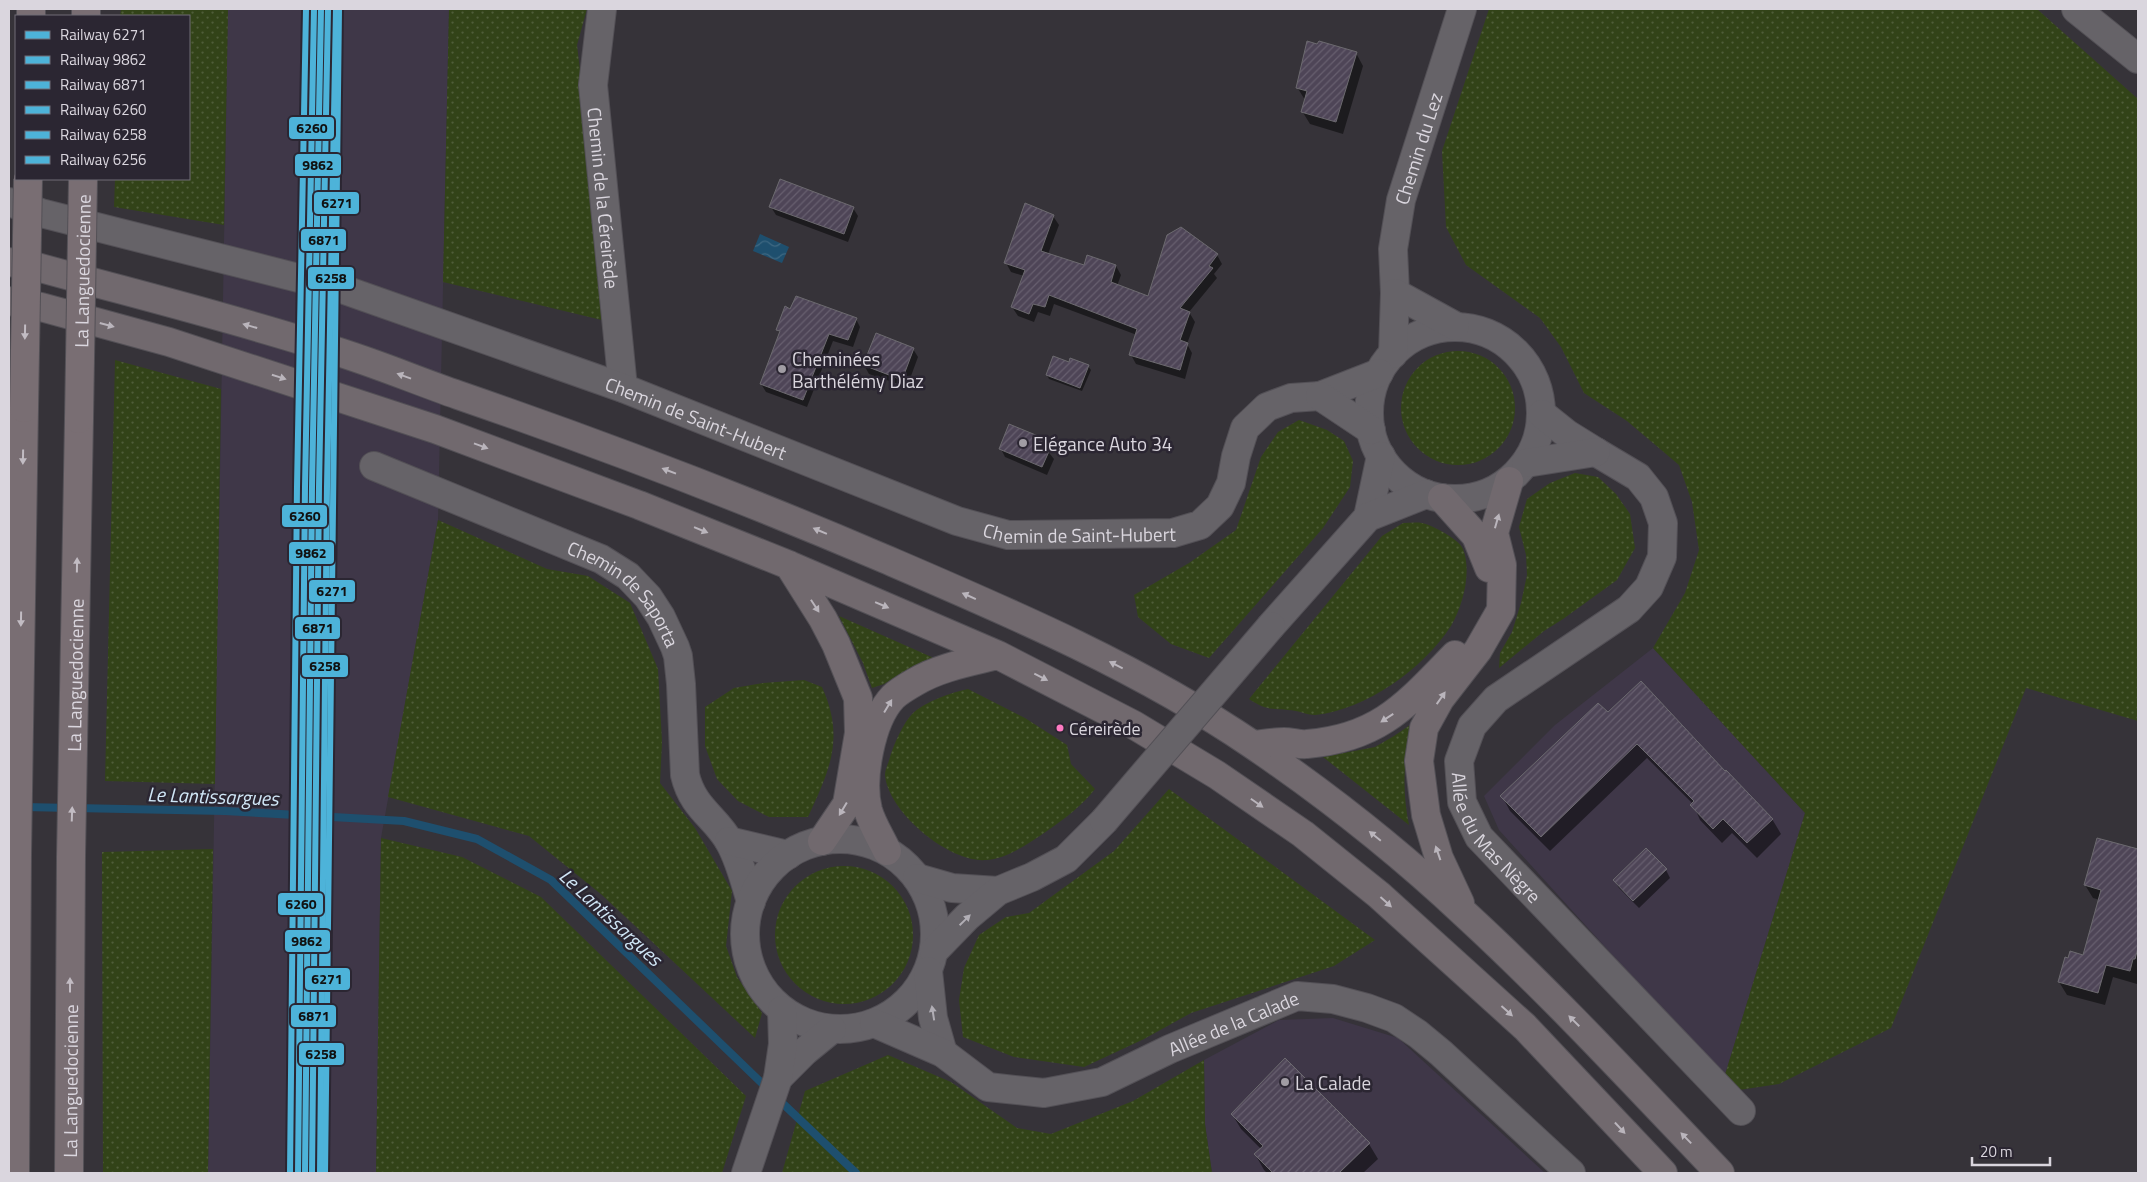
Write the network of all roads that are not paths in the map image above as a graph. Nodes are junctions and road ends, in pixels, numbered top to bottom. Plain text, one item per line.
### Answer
1 (602, 9) edge
2 (1462, 9) edge
3 (2076, 9) edge
4 (2138, 59) edge
5 (28, 180) edge
6 (83, 180) edge
7 (9, 202) edge
8 (9, 262) edge
9 (1395, 293) junction
10 (9, 301) edge
11 (1455, 326) junction
12 (1386, 363) junction
13 (623, 388) junction
14 (1320, 396) junction
15 (1542, 414) junction
16 (1371, 430) junction
17 (1596, 452) junction
18 (1381, 456) junction
19 (374, 466) dead end
20 (1517, 472) junction
21 (1434, 496) junction
22 (1368, 517) junction
23 (789, 565) junction
24 (998, 655) junction
25 (1254, 745) junction
26 (822, 841) junction
27 (729, 842) junction
28 (887, 851) junction
29 (788, 855) junction
30 (917, 878) junction
31 (998, 892) junction
32 (751, 902) junction
33 (1465, 914) junction
34 (931, 961) junction
35 (782, 1010) junction
36 (874, 1023) junction
37 (832, 1029) junction
38 (943, 1054) junction
39 (778, 1078) junction
40 (1741, 1111) dead end
41 (15, 1173) edge
42 (69, 1173) edge
43 (746, 1173) edge
44 (1571, 1173) edge
45 (1663, 1173) edge
46 (1720, 1173) edge

1 - 13 street, Chemin de la Céreirède
2 - 9 street, Chemin du Lez
3 - 4 street
5 -> 41 highway, bridge
42 -> 6 highway, La Languedocienne, bridge
7 - 13 street, Chemin de Saint-Hubert
25 -> 8 main road
9 - 11 street
9 - 12 street, Chemin du Lez
10 -> 23 main road
11 - 12 street
11 - 15 street
12 - 14 street, Chemin de Saint-Hubert
12 - 16 street
13 - 14 street, Chemin de Saint-Hubert
14 - 16 street
15 - 17 street, Allée du Mas Nègre
15 - 20 street
16 - 18 street
17 - 20 street
17 - 40 street, Allée du Mas Nègre
18 - 21 street
18 - 22 street
19 - 27 street, Chemin de Saporta
20 - 21 street
33 -> 20 main road
21 - 22 street
21 -> 25 main road
22 - 31 street, bridge
23 -> 24 main road
23 -> 26 main road
28 -> 24 main road
24 -> 45 main road
33 -> 25 main road
26 - 28 street
26 - 29 street
27 - 29 street
27 - 32 street, Chemin de Saporta
28 - 30 street
29 - 32 street
30 - 31 street
30 - 34 street
34 -> 31 street
32 - 35 street
46 -> 33 main road
34 - 36 street
38 -> 34 street
35 - 37 street
35 - 39 street
36 - 37 street
36 - 38 street, Allée de la Calade
37 - 39 street
38 - 44 street, Allée de la Calade
39 - 43 street

